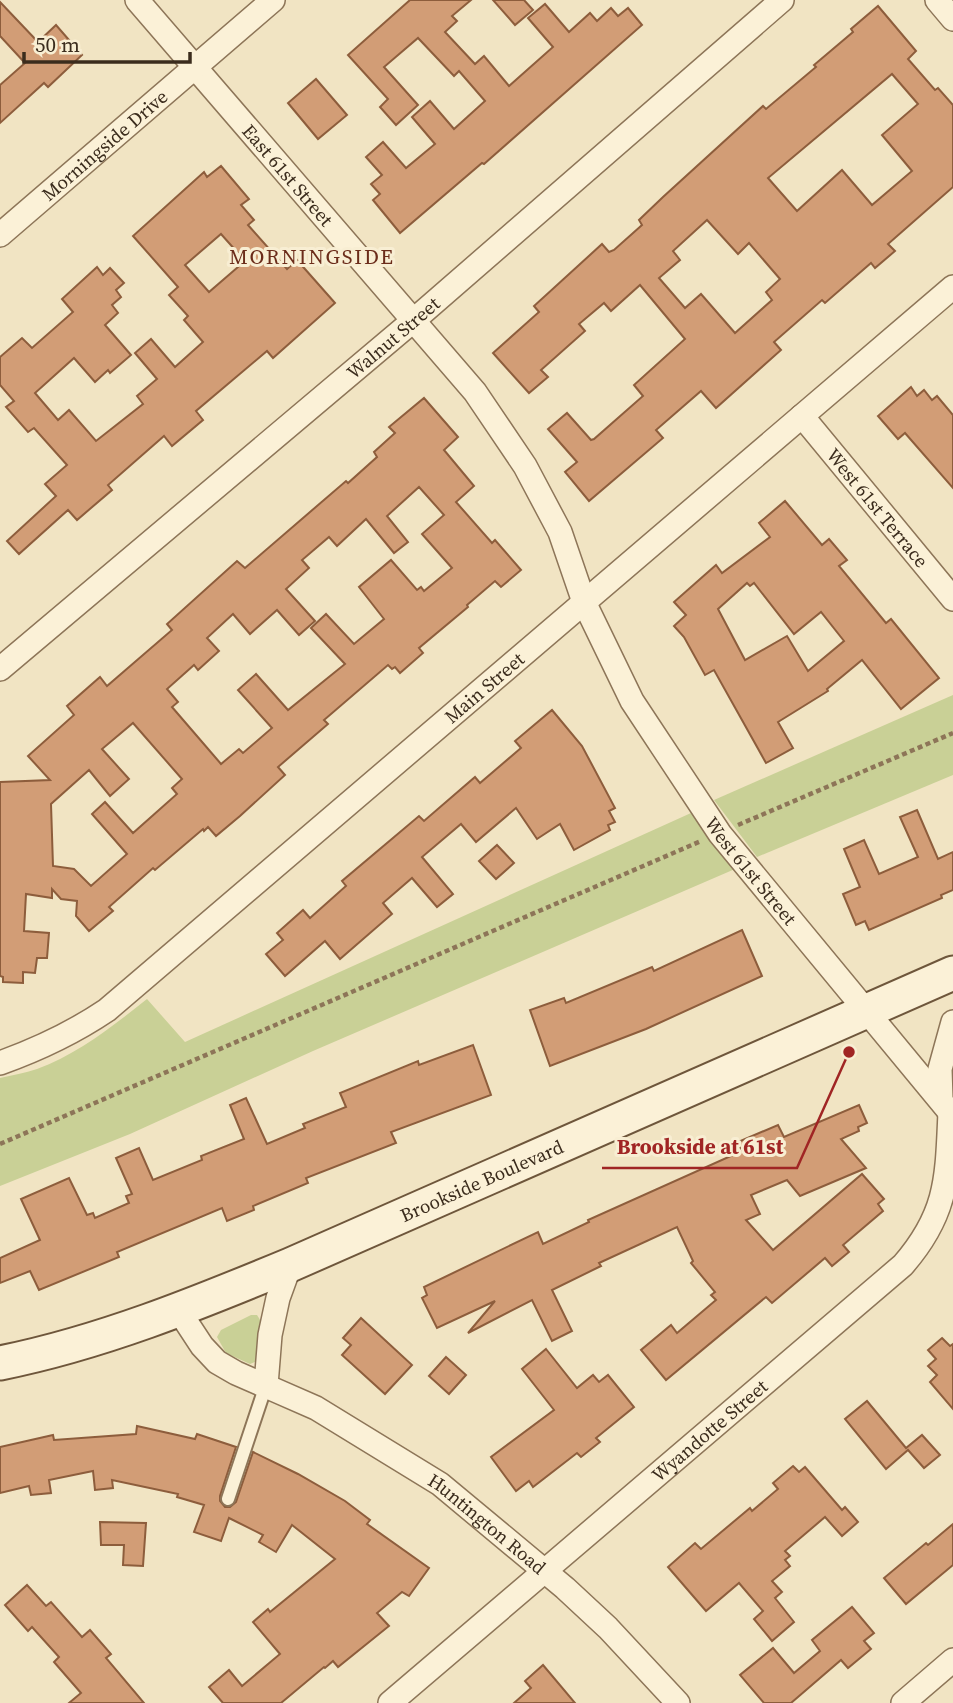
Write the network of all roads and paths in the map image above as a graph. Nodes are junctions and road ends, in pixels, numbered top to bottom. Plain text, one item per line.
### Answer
1 (138, 0) edge
2 (273, 0) edge
3 (782, 0) edge
4 (937, 0) edge
5 (953, 19) edge
6 (195, 67) junction
7 (0, 235) edge
8 (953, 287) edge
9 (414, 320) junction
10 (802, 416) junction
11 (953, 599) edge
12 (584, 602) junction
13 (0, 669) edge
14 (953, 733) edge
15 (720, 834) junction
16 (953, 973) edge
17 (866, 1010) junction
18 (953, 1022) edge
19 (0, 1063) edge
20 (948, 1109) edge
21 (0, 1144) edge
22 (953, 1204) edge
23 (930, 1231) junction
24 (290, 1265) junction
25 (179, 1311) junction
26 (0, 1363) edge
27 (266, 1385) junction
28 (228, 1499) dead end
29 (545, 1570) junction
30 (953, 1660) edge
31 (390, 1703) edge
32 (678, 1703) edge
33 (903, 1703) edge

1 - 6 street, East 61st Street
2 - 6 street, Morningside Drive
3 - 9 street, Walnut Street
4 - 5 street
6 - 7 street, Morningside Drive
6 - 9 street, East 61st Street
8 - 10 street, Main Street
9 - 12 street, East 61st Street
9 - 13 street, Walnut Street
10 - 11 street, West 61st Terrace
10 - 12 street, Main Street
12 - 15 street, West 61st Street
12 - 19 street, Main Street
14 - 15 path
15 - 17 street, West 61st Street
15 - 21 path
16 - 17 main road, Brookside Boulevard
17 - 20 street, West 61st Street
17 - 24 main road, Brookside Boulevard
18 - 20 street, Wyandotte Street
20 - 23 street, Wyandotte Street
22 - 23 street
23 - 29 street, Wyandotte Street
24 - 25 main road, Brookside Boulevard
24 - 27 street
25 - 26 main road, Brookside Boulevard
25 - 27 street, Huntington Road
27 - 28 lane
27 - 29 street, Huntington Road
29 - 31 street, Wyandotte Street
29 - 32 street, Huntington Road
30 - 33 street

